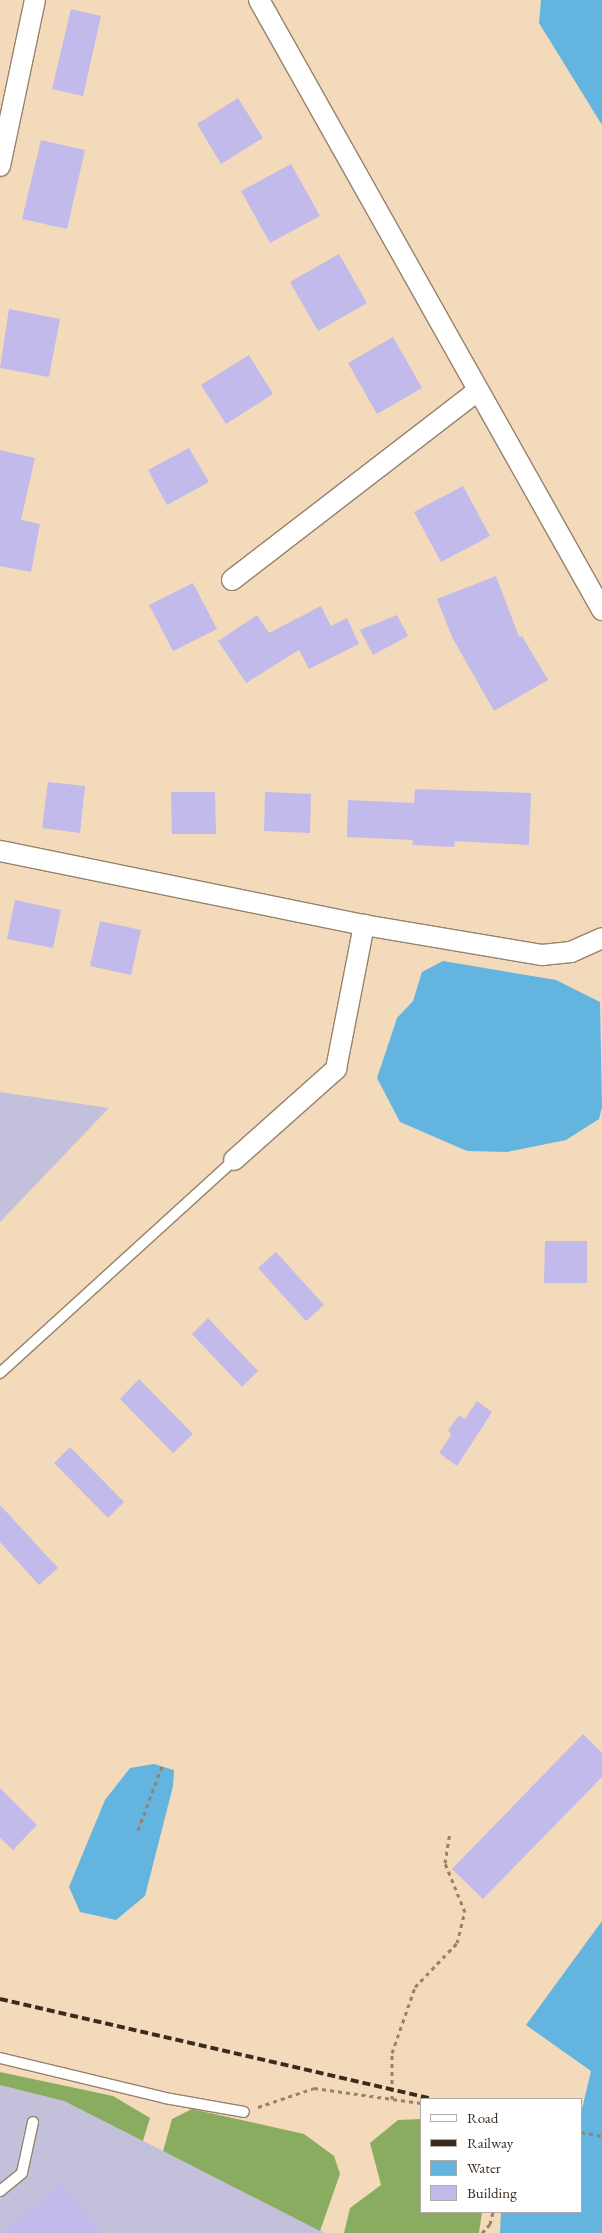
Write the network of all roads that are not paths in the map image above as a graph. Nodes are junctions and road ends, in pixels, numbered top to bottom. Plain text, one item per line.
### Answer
1 (35, 0) edge
2 (259, 0) edge
3 (0, 166) edge
4 (477, 391) junction
5 (232, 580) dead end
6 (602, 610) edge
7 (0, 851) edge
8 (364, 925) junction
9 (601, 942) edge
10 (234, 1160) joint
11 (0, 1373) edge
12 (0, 2058) edge
13 (244, 2112) road end
14 (33, 2122) dead end
15 (0, 2191) edge

1 - 3 street
2 - 4 street
4 - 5 street
4 - 6 street
7 - 8 street
8 - 9 street
8 - 10 street
10 - 11 lane
12 - 13 lane
14 - 15 lane

